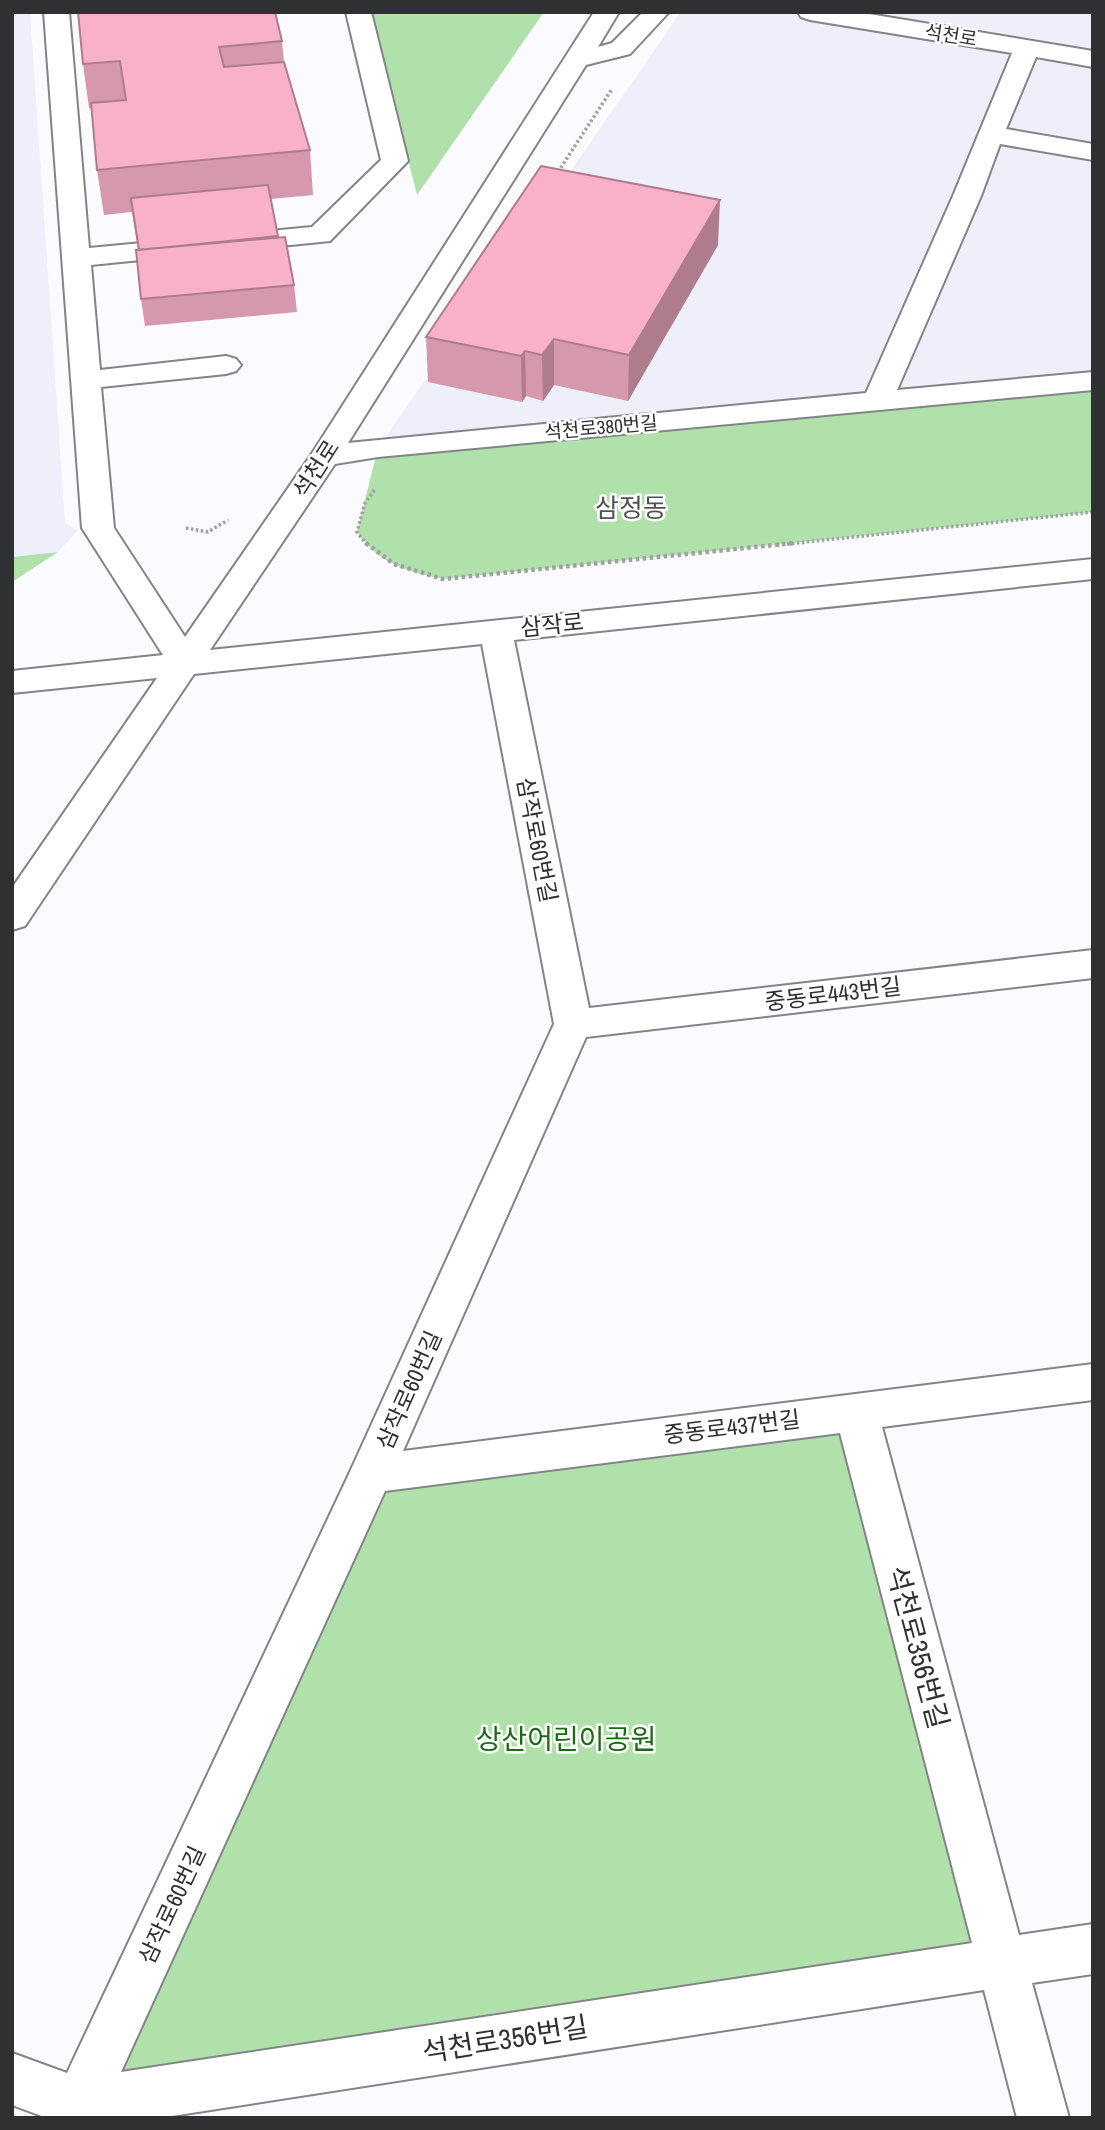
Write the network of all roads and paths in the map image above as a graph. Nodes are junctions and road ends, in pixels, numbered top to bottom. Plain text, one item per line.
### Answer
1 (56, 12) edge
2 (358, 12) edge
3 (607, 12) edge
4 (657, 12) edge
5 (810, 12) edge
6 (1027, 48) junction
7 (578, 59) junction
8 (1093, 59) edge
9 (989, 134) junction
10 (1093, 152) edge
11 (76, 258) junction
12 (226, 365) dead end
13 (85, 380) junction
14 (1093, 381) edge
15 (877, 402) junction
16 (325, 456) junction
17 (378, 485) dead end
18 (1093, 512) edge
19 (1093, 569) edge
20 (496, 631) junction
21 (185, 663) junction
22 (12, 682) edge
23 (12, 917) edge
24 (1093, 964) edge
25 (573, 1024) junction
26 (1093, 1382) edge
27 (856, 1412) junction
28 (371, 1474) junction
29 (1093, 1949) edge
30 (1000, 1963) junction
31 (12, 2079) edge
32 (77, 2111) edge
33 (1043, 2118) edge

1 - 11 street
2 - 11 street
3 - 7 street, 석천로
4 - 7 street
5 - 6 street, 석천로
6 - 8 street, 석천로
6 - 9 street
7 - 16 street, 석천로
9 - 10 street
9 - 15 street
11 - 13 street
12 - 13 street
13 - 21 street
14 - 15 street, 석천로380번길
15 - 16 street, 석천로380번길
16 - 21 street, 석천로
17 - 18 path
19 - 20 street, 삼작로
20 - 21 street, 삼작로
20 - 25 street, 삼작로60번길
21 - 22 street, 삼작로
21 - 23 street, 석천로
24 - 25 street, 중동로443번길
25 - 28 street, 삼작로60번길
26 - 27 street, 중동로437번길
27 - 28 street, 중동로437번길
27 - 30 street, 석천로356번길
28 - 32 street, 삼작로60번길
29 - 30 street
30 - 32 street, 석천로356번길
30 - 33 street, 석천로356번길
31 - 32 street, 석천로356번길

